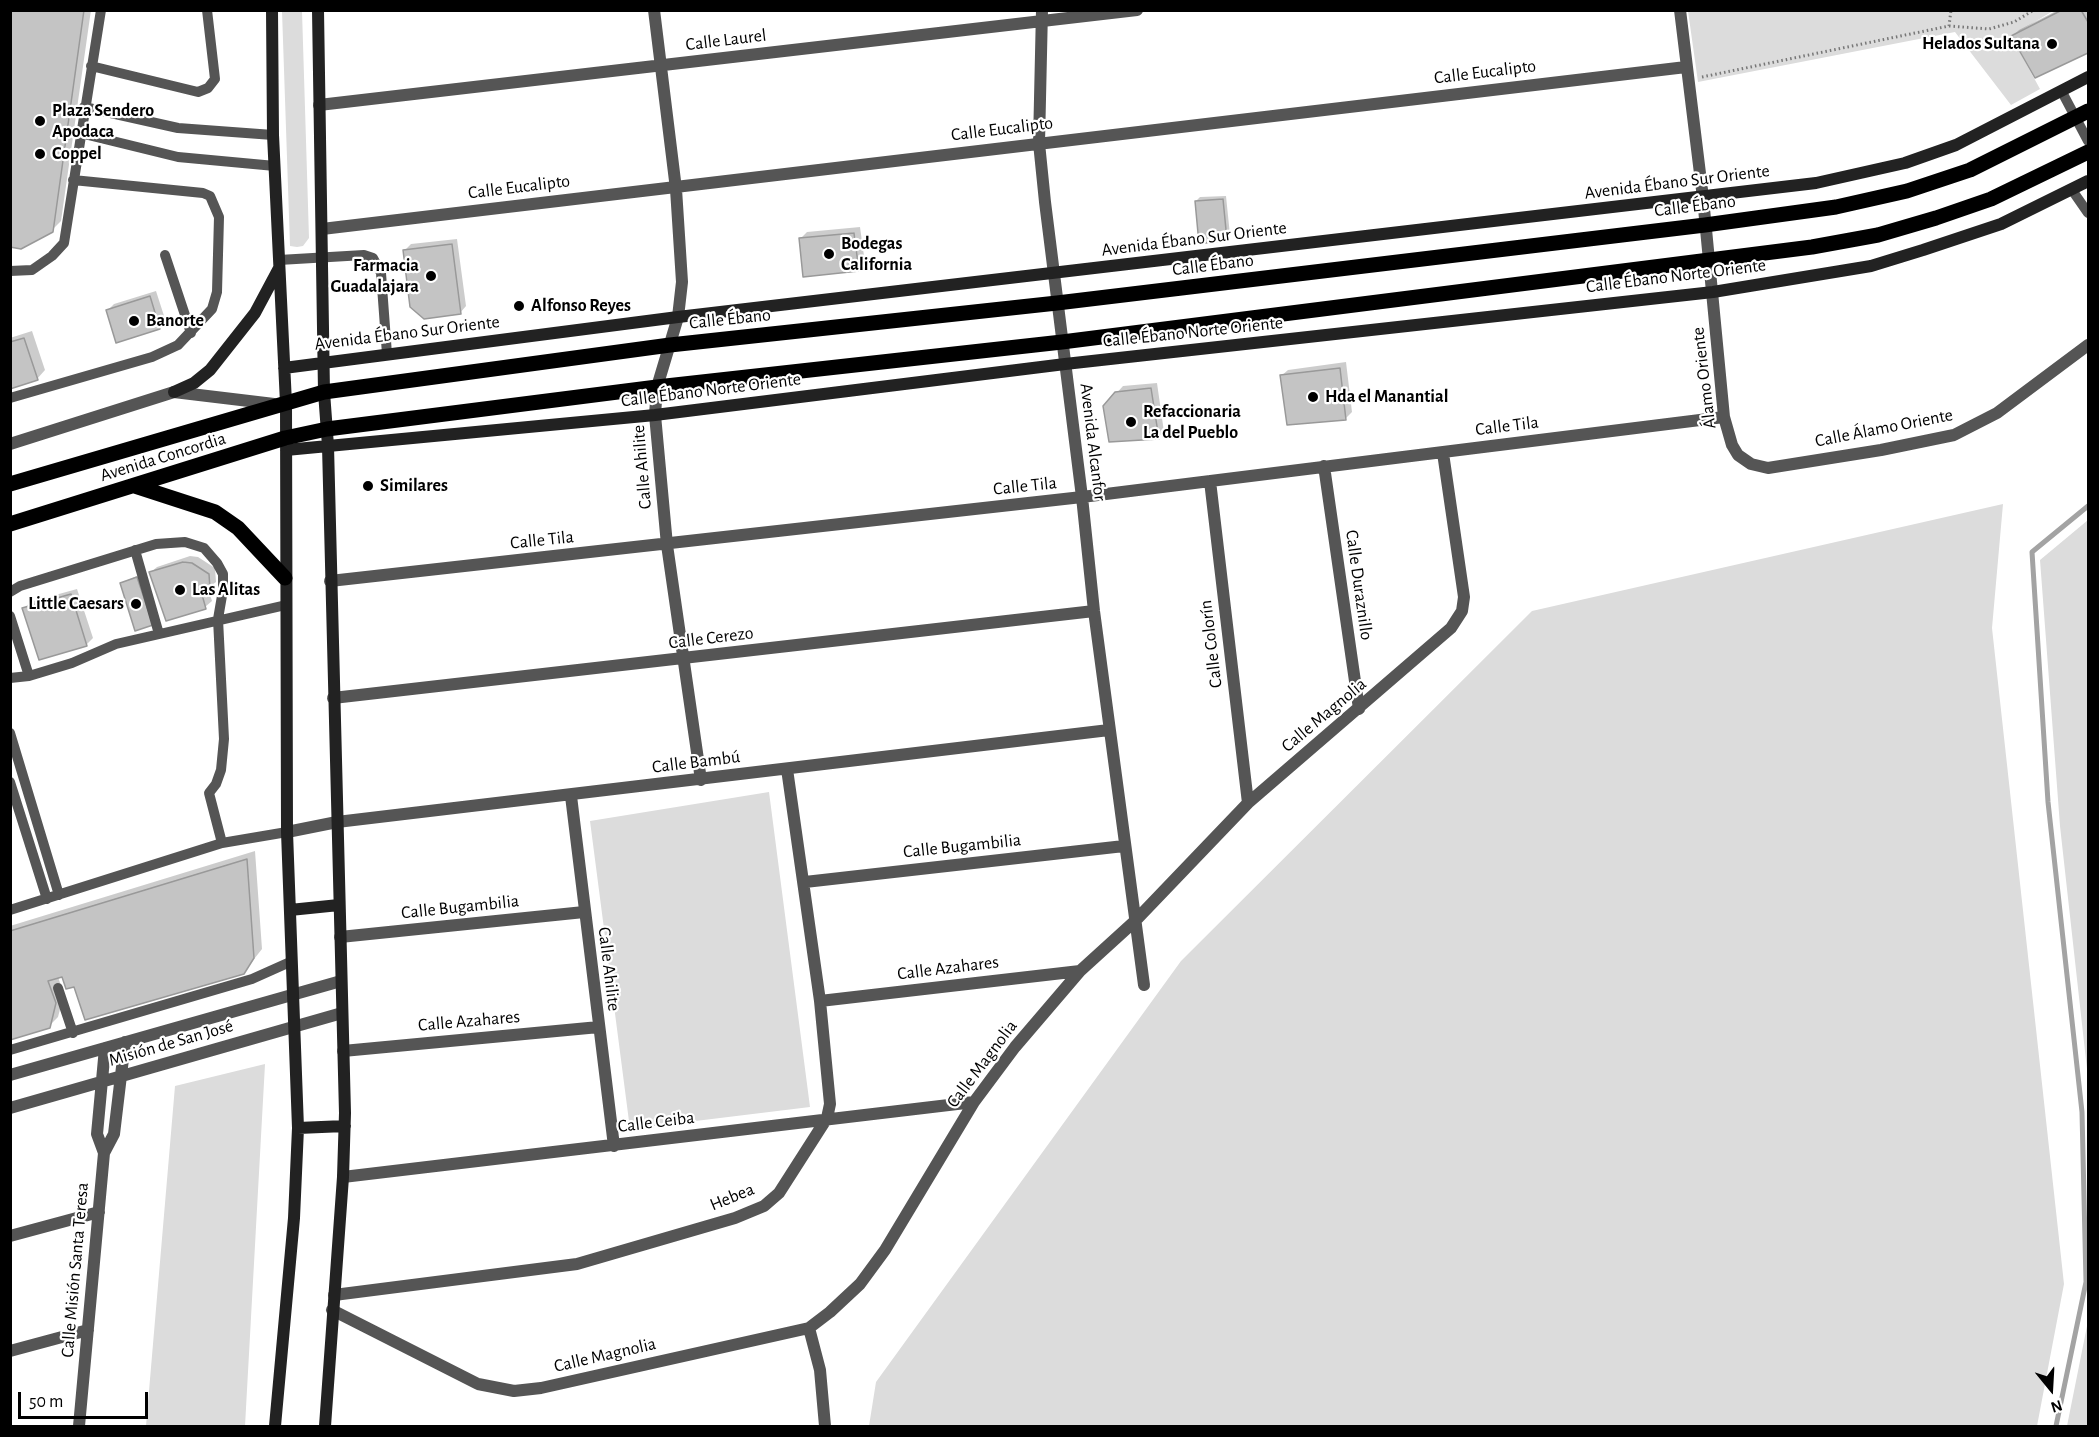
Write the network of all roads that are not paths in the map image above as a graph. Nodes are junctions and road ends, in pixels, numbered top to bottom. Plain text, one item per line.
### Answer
1 (101, 10) edge
2 (207, 10) edge
3 (272, 10) edge
4 (318, 10) edge
5 (654, 10) edge
6 (1137, 10) edge
7 (1680, 10) edge
8 (1042, 16) edge
9 (91, 66) junction
10 (663, 66) junction
11 (1687, 73) junction
12 (2088, 77) edge
13 (2062, 92) junction
14 (319, 105) junction
15 (84, 106) junction
16 (2082, 114) edge
17 (80, 133) junction
18 (273, 135) junction
19 (2088, 141) edge
20 (1039, 143) junction
21 (2088, 152) edge
22 (274, 166) junction
23 (73, 180) junction
24 (2088, 181) edge
25 (676, 189) junction
26 (2072, 190) junction
27 (1702, 198) junction
28 (2088, 213) edge
29 (1705, 225) junction
30 (322, 229) junction
31 (165, 255) dead end
32 (322, 258) junction
33 (1709, 261) junction
34 (279, 263) junction
35 (10, 270) edge
36 (1053, 274) junction
37 (1713, 292) junction
38 (1057, 303) junction
39 (678, 317) junction
40 (191, 333) junction
41 (1062, 342) junction
42 (670, 345) junction
43 (2088, 345) edge
44 (387, 354) junction
45 (324, 362) junction
46 (1065, 364) junction
47 (284, 368) junction
48 (657, 387) junction
49 (174, 392) junction
50 (324, 392) junction
51 (10, 398) edge
52 (280, 404) junction
53 (655, 415) junction
54 (1724, 417) junction
55 (327, 429) junction
56 (10, 444) edge
57 (285, 444) junction
58 (328, 446) junction
59 (1443, 453) junction
60 (1324, 466) junction
61 (1768, 468) joint
62 (1210, 481) junction
63 (10, 484) edge
64 (135, 486) junction
65 (1083, 497) junction
66 (10, 524) edge
67 (667, 545) junction
68 (135, 550) junction
69 (285, 578) junction
70 (330, 581) junction
71 (10, 592) edge
72 (286, 605) junction
73 (1094, 611) junction
74 (10, 616) edge
75 (218, 619) junction
76 (159, 634) junction
77 (683, 659) junction
78 (29, 676) junction
79 (10, 678) edge
80 (333, 698) junction
81 (1359, 709) junction
82 (1109, 730) junction
83 (10, 733) edge
84 (787, 769) junction
85 (700, 780) junction
86 (10, 782) edge
87 (571, 796) junction
88 (1248, 803) junction
89 (337, 822) junction
90 (287, 832) junction
91 (222, 843) junction
92 (1124, 846) junction
93 (805, 882) junction
94 (59, 896) junction
95 (47, 899) junction
96 (339, 905) junction
97 (10, 910) edge
98 (290, 910) junction
99 (584, 912) junction
100 (1135, 921) junction
101 (340, 937) junction
102 (290, 962) junction
103 (1080, 971) junction
104 (341, 981) junction
105 (1144, 985) dead end
106 (58, 988) dead end
107 (292, 995) junction
108 (820, 1001) junction
109 (342, 1013) junction
110 (293, 1025) junction
111 (599, 1027) junction
112 (72, 1033) junction
113 (125, 1042) junction
114 (105, 1048) junction
115 (10, 1050) edge
116 (343, 1051) junction
117 (10, 1074) edge
118 (120, 1077) junction
119 (102, 1082) junction
120 (974, 1102) junction
121 (10, 1108) edge
122 (827, 1118) junction
123 (345, 1126) junction
124 (298, 1128) junction
125 (614, 1146) junction
126 (104, 1153) junction
127 (343, 1177) junction
128 (99, 1212) junction
129 (10, 1236) edge
130 (334, 1295) junction
131 (332, 1310) junction
132 (809, 1328) junction
133 (88, 1330) junction
134 (10, 1351) edge
135 (325, 1422) edge
136 (79, 1426) edge
137 (275, 1426) edge
138 (336, 1426) edge
139 (825, 1426) edge

1 - 9 lane
2 - 9 lane
3 - 18 street
4 - 14 street
5 - 10 street, Calle Ahilite
6 - 8 street, Calle Laurel
7 - 11 street, Álamo Oriente
8 - 10 street, Calle Laurel
8 - 20 street, Avenida Alcanfor
9 - 15 lane
10 - 14 street, Calle Laurel
10 - 25 street, Calle Ahilite
11 - 20 street, Calle Eucalipto
11 - 27 street, Álamo Oriente
12 - 13 street, Avenida Ébano Sur Oriente
13 - 16 lane
13 - 27 street, Avenida Ébano Sur Oriente
14 - 30 street
15 - 17 lane
15 - 18 lane
16 - 19 lane
16 - 29 main road, Calle Ébano
17 - 22 lane
17 - 23 lane
18 - 22 street
20 - 25 street, Calle Eucalipto
20 - 36 street, Avenida Alcanfor
21 - 33 main road
22 - 34 street
23 - 35 lane
23 - 40 lane
24 - 26 street, Calle Ébano Norte Oriente
25 - 30 street, Calle Eucalipto
25 - 39 street, Calle Ahilite
26 - 28 lane
26 - 37 street, Calle Ébano Norte Oriente
27 - 29 street, Álamo Oriente
27 - 36 street, Avenida Ébano Sur Oriente
29 - 33 street, Álamo Oriente
29 - 38 main road, Calle Ébano
30 - 32 street
31 - 40 lane
32 - 34 lane
32 - 44 lane
32 - 45 street
33 - 37 street, Álamo Oriente
33 - 41 main road
34 - 47 street
34 - 49 street
36 - 38 street, Avenida Alcanfor
36 - 39 street, Avenida Ébano Sur Oriente
37 - 46 street, Calle Ébano Norte Oriente
37 - 54 street, Álamo Oriente
38 - 41 street, Avenida Alcanfor
38 - 42 main road, Calle Ébano
39 - 42 street, Calle Ahilite
39 - 44 street, Avenida Ébano Sur Oriente
40 - 51 lane
41 - 46 street, Avenida Alcanfor
41 - 48 main road
42 - 48 street, Calle Ahilite
42 - 50 main road, Calle Ébano
43 - 61 street, Calle Álamo Oriente
44 - 45 street, Avenida Ébano Sur Oriente
45 - 47 street, Avenida Ébano Sur Oriente
45 - 50 street
46 - 53 street, Calle Ébano Norte Oriente
46 - 65 street, Avenida Alcanfor
47 - 52 street
48 - 53 street, Calle Ahilite
48 - 55 main road
49 - 52 street
49 - 56 street
50 - 52 main road, Avenida Concordia
50 - 55 street
52 - 57 street
52 - 63 main road, Avenida Concordia
53 - 58 street, Calle Ébano Norte Oriente
53 - 67 street, Calle Ahilite
54 - 59 street, Calle Tila
54 - 61 street, Álamo Oriente
55 - 57 main road, Avenida Concordia
55 - 58 street
57 - 58 street, Calle Ébano Norte Oriente
57 - 64 main road, Avenida Concordia
57 - 69 street
58 - 70 street
59 - 60 street, Calle Tila
59 - 81 street, Calle Magnolia
60 - 62 street, Calle Tila
60 - 81 street, Calle Duraznillo
62 - 65 street, Calle Tila
62 - 88 street, Calle Colorín
64 - 66 main road, Avenida Concordia
64 - 69 main road
65 - 67 street, Calle Tila
65 - 73 street, Avenida Alcanfor
67 - 70 street, Calle Tila
67 - 77 street, Calle Ahilite
68 - 71 lane
68 - 75 lane
68 - 76 lane
69 - 72 street
70 - 80 street
72 - 75 lane
72 - 90 street
73 - 77 street, Calle Cerezo
73 - 82 street, Avenida Alcanfor
74 - 78 lane
75 - 76 lane
75 - 91 lane
76 - 78 lane
77 - 80 street, Calle Cerezo
77 - 85 street, Calle Ahilite
78 - 79 lane
80 - 89 street
81 - 88 street, Calle Magnolia
82 - 84 street, Calle Bambú
82 - 92 street, Avenida Alcanfor
83 - 94 lane
84 - 85 street, Calle Bambú
84 - 93 street, Hebea
85 - 87 street, Calle Bambú
86 - 95 lane
87 - 89 street, Calle Bambú
87 - 99 street, Calle Ahilite
88 - 100 street, Calle Magnolia
89 - 90 street, Calle Bambú
89 - 96 street
90 - 91 lane
90 - 98 street
91 - 94 lane
92 - 93 street, Calle Bugambilia
92 - 100 street, Avenida Alcanfor
93 - 108 street, Hebea
94 - 95 lane
95 - 97 lane
96 - 98 street
96 - 101 street
98 - 102 street
99 - 101 street, Calle Bugambilia
99 - 111 street, Calle Ahilite
100 - 103 street, Calle Magnolia
100 - 105 street, Avenida Alcanfor
101 - 104 street
102 - 107 street
102 - 112 lane
103 - 108 street, Calle Azahares
103 - 120 street, Calle Magnolia
104 - 107 street, Misión de San José
104 - 109 street
106 - 112 lane
107 - 110 street
107 - 113 street, Misión de San José
108 - 122 street, Hebea
109 - 110 street, Misión de San José
109 - 116 street
110 - 118 street, Misión de San José
110 - 124 street
111 - 116 street, Calle Azahares
111 - 125 street, Calle Ahilite
112 - 115 lane
113 - 114 street, Misión de San José
113 - 118 street, Calle Misión Santa Teresa
114 - 117 street, Misión de San José
114 - 119 street, Calle Misión Santa Teresa
116 - 123 street
118 - 119 street, Misión de San José
118 - 126 street, Calle Misión Santa Teresa
119 - 121 street, Misión de San José
119 - 126 street, Calle Misión Santa Teresa
120 - 122 street, Calle Ceiba
120 - 132 street, Calle Magnolia
122 - 125 street, Calle Ceiba
122 - 130 street, Hebea
123 - 124 street
123 - 127 street
124 - 137 street
125 - 127 street, Calle Ceiba
126 - 128 street, Calle Misión Santa Teresa
127 - 130 street
128 - 129 street
128 - 133 street, Calle Misión Santa Teresa
130 - 131 street
131 - 132 street, Calle Magnolia
131 - 135 street
132 - 139 street
133 - 134 street
133 - 136 street, Calle Misión Santa Teresa
135 - 138 street

